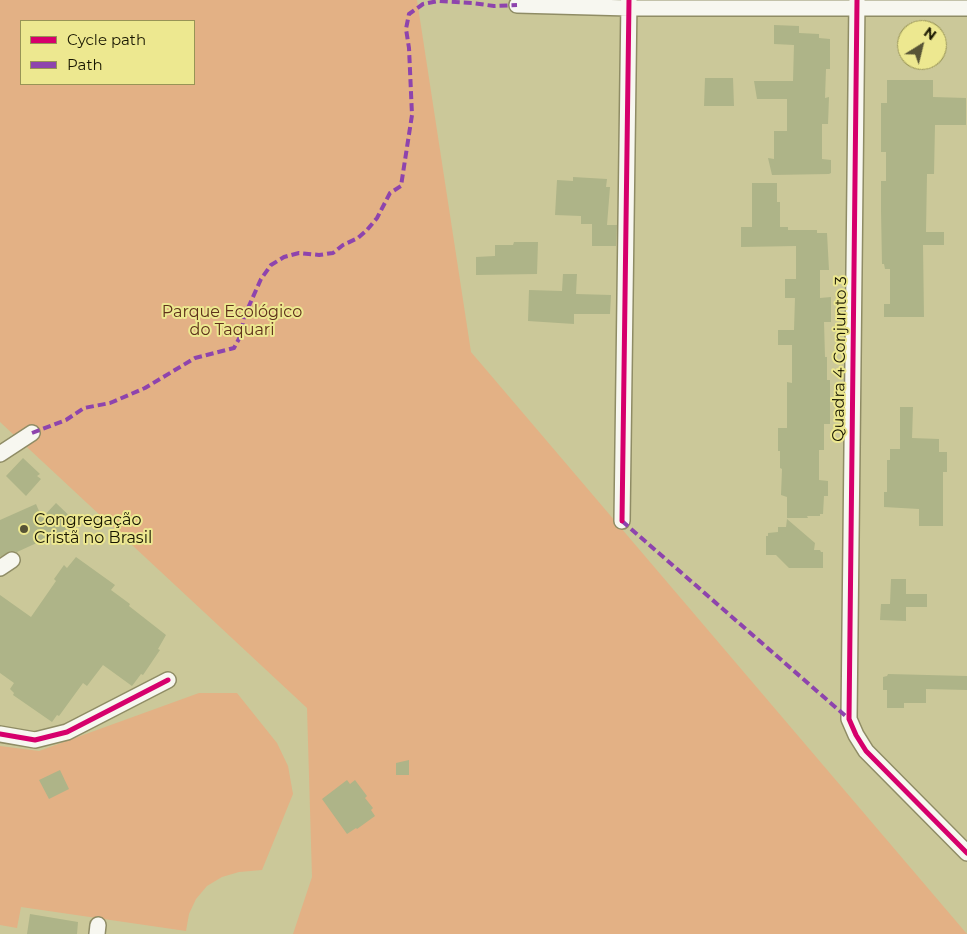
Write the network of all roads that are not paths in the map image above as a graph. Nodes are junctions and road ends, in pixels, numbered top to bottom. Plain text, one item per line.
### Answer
1 (629, 4) edge
2 (856, 4) edge
3 (517, 5) dead end
4 (967, 8) edge
5 (32, 433) dead end
6 (0, 454) edge
7 (622, 521) dead end
8 (168, 680) dead end
9 (0, 734) edge
10 (967, 853) edge

1 - 2 street
1 - 3 street
1 - 7 street
2 - 4 street
2 - 10 street, Quadra 4 Conjunto 3
5 - 6 street
8 - 9 street

